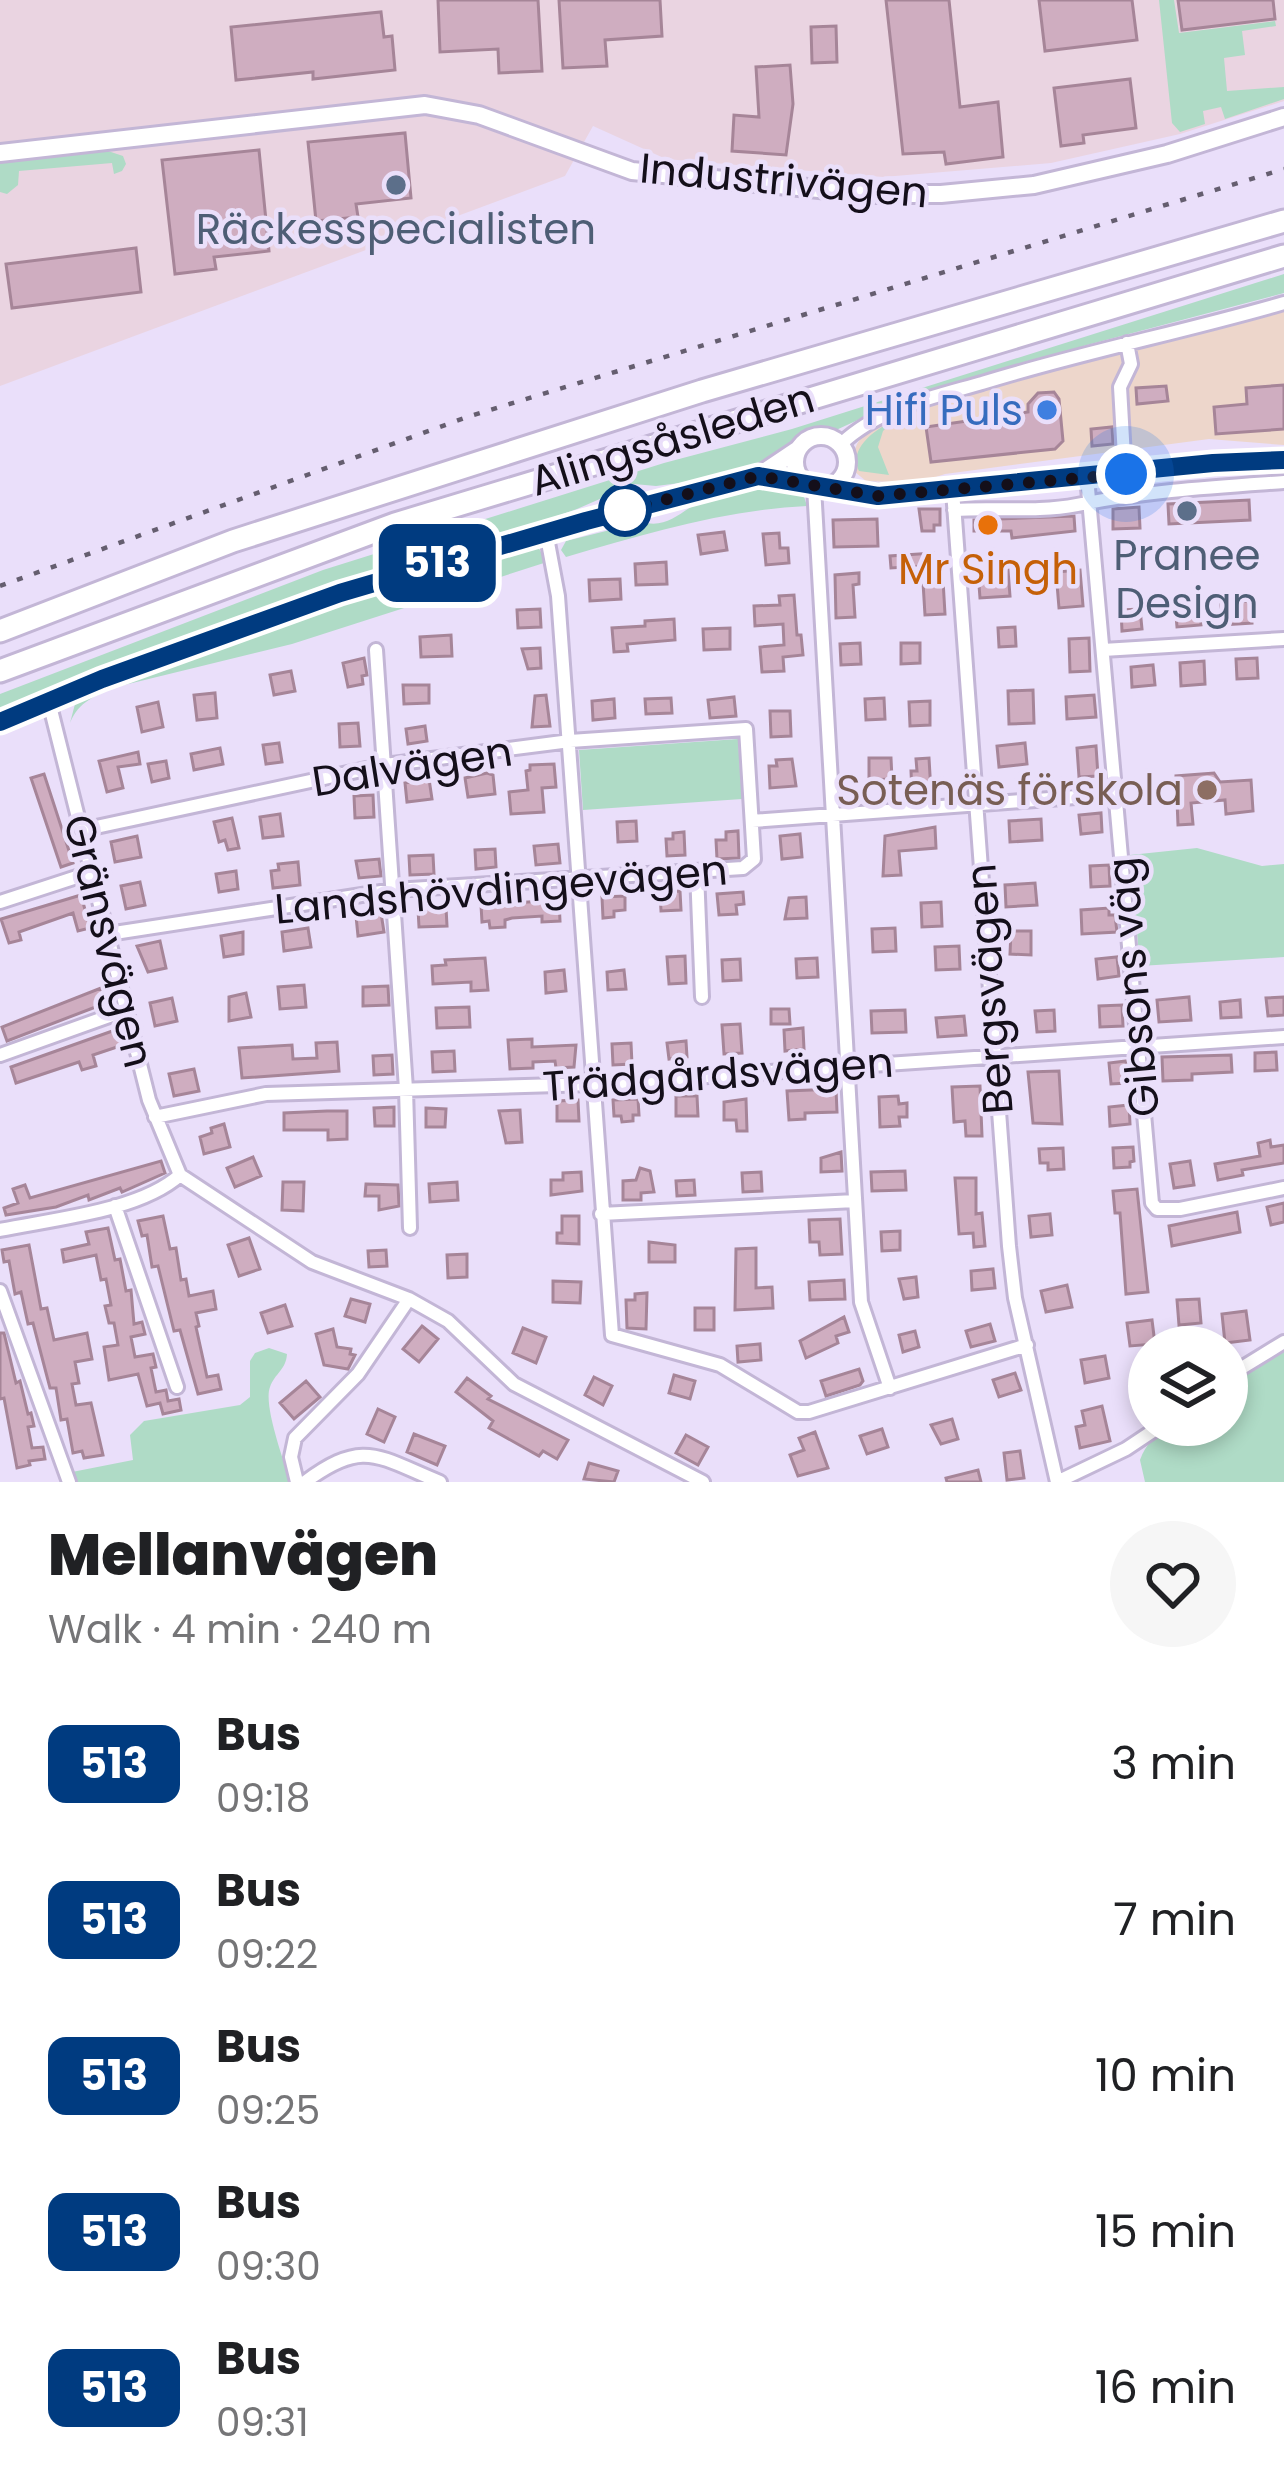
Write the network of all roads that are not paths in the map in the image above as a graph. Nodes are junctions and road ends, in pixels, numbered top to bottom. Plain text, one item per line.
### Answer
1 (1284, 117) edge
2 (0, 153) edge
3 (1284, 221) edge
4 (1284, 256) edge
5 (1284, 303) edge
6 (1127, 343) junction
7 (841, 444) junction
8 (797, 450) junction
9 (1284, 460) edge
10 (847, 463) junction
11 (1126, 474) junction
12 (758, 476) junction
13 (1087, 477) junction
14 (1284, 482) edge
15 (814, 485) junction
16 (888, 494) junction
17 (953, 500) junction
18 (1090, 500) junction
19 (546, 532) junction
20 (0, 631) edge
21 (1284, 639) edge
22 (376, 650) dead end
23 (1103, 650) junction
24 (0, 670) edge
25 (48, 703) junction
26 (0, 722) edge
27 (570, 741) junction
28 (385, 766) junction
29 (1116, 794) junction
30 (975, 805) junction
31 (831, 814) junction
32 (752, 821) junction
33 (82, 830) junction
34 (92, 872) junction
35 (697, 872) junction
36 (578, 876) junction
37 (394, 890) junction
38 (0, 902) edge
39 (108, 934) junction
40 (702, 997) dead end
41 (126, 1010) junction
42 (1284, 1037) edge
43 (1140, 1048) junction
44 (0, 1055) edge
45 (994, 1057) junction
46 (847, 1066) junction
47 (592, 1084) junction
48 (406, 1089) junction
49 (154, 1117) junction
50 (180, 1175) junction
51 (1284, 1188) edge
52 (855, 1201) junction
53 (115, 1205) junction
54 (601, 1214) junction
55 (410, 1228) dead end
56 (0, 1230) edge
57 (0, 1291) edge
58 (409, 1299) junction
59 (1284, 1342) edge
60 (1027, 1345) junction
61 (1248, 1364) edge
62 (177, 1387) dead end
63 (890, 1388) junction
64 (1130, 1446) edge
65 (69, 1482) edge
66 (301, 1482) edge
67 (440, 1482) edge
68 (703, 1482) edge
69 (1057, 1482) edge

1 - 2 street, Industrivägen
3 - 20 highway
4 - 24 highway, Alingsåsleden
5 - 6 street
6 - 7 street
6 - 11 street
7 - 8 street
7 - 10 street
8 - 12 street
8 - 15 street
9 - 11 street
10 - 15 street
10 - 16 street
11 - 13 street
12 - 15 street
12 - 19 street
13 - 17 street
13 - 18 street, Gibsons väg
14 - 18 street
15 - 16 street
15 - 31 street
16 - 17 street
17 - 18 street
17 - 30 street, Bergsvägen
18 - 23 street, Gibsons väg
19 - 25 street
19 - 27 street
21 - 23 street
22 - 28 street
23 - 29 street, Gibsons väg
25 - 26 street
25 - 33 street, Gränsvägen
27 - 28 street, Dalvägen
27 - 32 street, Dalvägen
27 - 36 street
28 - 33 street, Dalvägen
28 - 37 street
29 - 30 street
29 - 43 street, Gibsons väg
30 - 31 street
30 - 45 street, Bergsvägen
31 - 32 street
31 - 46 street
32 - 35 street, Landshövdingevägen
33 - 34 street, Gränsvägen
34 - 38 street
34 - 39 street, Gränsvägen
35 - 36 street, Landshövdingevägen
35 - 40 street
36 - 37 street, Landshövdingevägen
36 - 47 street
37 - 39 street, Landshövdingevägen
37 - 48 street
39 - 41 street, Gränsvägen
41 - 44 street
41 - 49 street, Gränsvägen
42 - 43 street, Trädgårdsvägen
43 - 45 street, Trädgårdsvägen
43 - 51 street, Gibsons väg
45 - 46 street, Trädgårdsvägen
45 - 60 street, Bergsvägen
46 - 47 street, Trädgårdsvägen
46 - 52 street
47 - 48 street, Trädgårdsvägen
47 - 54 street
48 - 49 street, Trädgårdsvägen
48 - 55 street
49 - 50 street, Gränsvägen
50 - 53 street
50 - 58 street
52 - 54 street
52 - 63 street
53 - 56 street
53 - 62 street
54 - 63 street
57 - 65 street
58 - 66 street
58 - 68 street
59 - 61 street
60 - 63 street
60 - 69 street, Bergsvägen
64 - 69 street
66 - 67 street

